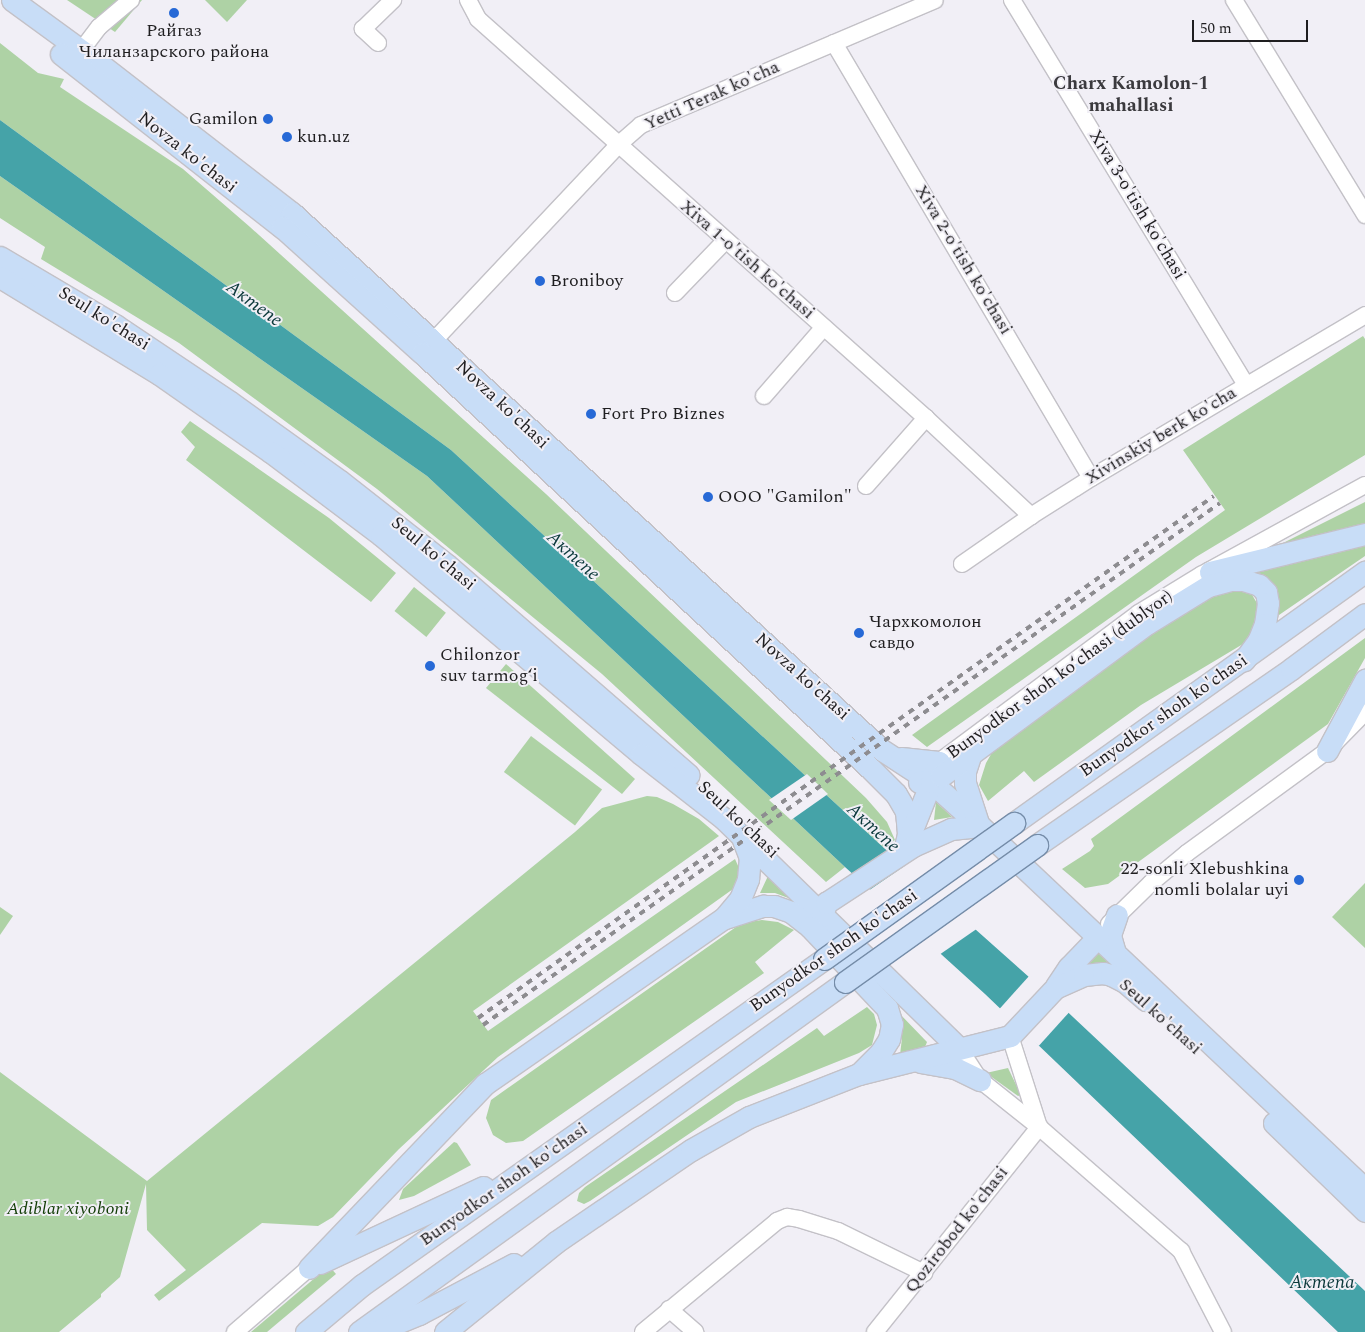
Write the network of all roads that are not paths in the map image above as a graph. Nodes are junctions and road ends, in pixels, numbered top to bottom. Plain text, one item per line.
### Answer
1 (12, 0) edge
2 (131, 0) edge
3 (393, 0) edge
4 (468, 0) edge
5 (935, 0) edge
6 (1012, 0) edge
7 (1234, 0) edge
8 (0, 8) edge
9 (378, 43) dead end
10 (834, 43) junction
11 (76, 56) junction
12 (618, 145) junction
13 (1365, 215) edge
14 (725, 241) junction
15 (0, 256) edge
16 (0, 277) edge
17 (675, 293) dead end
18 (1365, 315) edge
19 (824, 327) junction
20 (428, 347) junction
21 (1246, 385) junction
22 (764, 396) dead end
23 (926, 418) junction
24 (1092, 478) junction
25 (1365, 485) edge
26 (866, 486) dead end
27 (1031, 516) junction
28 (1365, 534) edge
29 (962, 564) dead end
30 (1365, 572) edge
31 (1201, 575) junction
32 (1365, 614) edge
33 (1244, 660) junction
34 (1365, 680) edge
35 (1365, 712) edge
36 (882, 750) junction
37 (1327, 751) junction
38 (971, 753) junction
39 (939, 762) junction
40 (871, 769) junction
41 (931, 782) junction
42 (980, 826) junction
43 (742, 836) junction
44 (904, 851) junction
45 (824, 910) junction
46 (1074, 914) junction
47 (1118, 915) junction
48 (724, 918) junction
49 (1098, 937) junction
50 (1115, 953) junction
51 (1069, 966) junction
52 (1055, 988) junction
53 (1010, 1036) junction
54 (960, 1048) junction
55 (904, 1062) junction
56 (858, 1074) junction
57 (980, 1080) junction
58 (1039, 1127) junction
59 (531, 1165) junction
60 (1365, 1189) edge
61 (1365, 1211) edge
62 (500, 1228) junction
63 (556, 1242) junction
64 (309, 1268) junction
65 (924, 1273) junction
66 (669, 1309) junction
67 (419, 1314) junction
68 (235, 1332) edge
69 (306, 1332) edge
70 (359, 1332) edge
71 (375, 1332) edge
72 (397, 1332) edge
73 (445, 1332) edge
74 (643, 1332) edge
75 (695, 1332) edge
76 (875, 1332) edge
77 (1223, 1332) edge

1 - 11 main road, Novza ko'chasi
2 - 11 street
3 - 9 street
4 - 12 street, Xiva 1-o'tish ko'chasi
5 - 10 street, Yetti Terak ko'cha
6 - 21 street, Xiva 3-o'tish ko'chasi
7 - 13 street
8 - 11 main road, Novza ko'chasi
10 - 12 street, Yetti Terak ko'cha
10 - 24 street, Xiva 2-o'tish ko'chasi
11 - 20 main road, Novza ko'chasi
12 - 14 street, Xiva 1-o'tish ko'chasi
12 - 20 street, Yetti Terak ko'cha
14 - 17 street
14 - 19 street, Xiva 1-o'tish ko'chasi
15 - 45 main road, Seul ko'chasi
16 - 43 main road, Seul ko'chasi
18 - 21 street, Xivinskiy berk ko'cha
19 - 22 street
19 - 23 street, Xiva 1-o'tish ko'chasi
20 - 36 main road, Novza ko'chasi
20 - 40 main road, Novza ko'chasi
21 - 24 street, Xivinskiy berk ko'cha
23 - 26 street
23 - 27 street, Xiva 1-o'tish ko'chasi
24 - 27 street, Xivinskiy berk ko'cha
25 - 31 street, Bunyodkor shoh koʻchasi (dublyor)
27 - 29 street, Xivinskiy berk ko'cha
28 - 31 main road
30 - 33 main road, Bunyodkor shoh ko'chasi
31 - 39 street, Bunyodkor shoh koʻchasi (dublyor)
32 - 62 main road, Bunyodkor shoh ko'chasi, bridge
33 - 38 main road
33 - 59 main road, Bunyodkor shoh ko'chasi, bridge
34 - 37 main road
35 - 37 street
36 - 39 main road
36 - 41 main road, Novza ko'chasi
37 - 47 street
38 - 41 main road
38 - 42 main road
39 - 41 main road
40 - 41 main road
40 - 44 main road, Novza ko'chasi
41 - 42 main road, Novza ko'chasi
41 - 44 main road
42 - 44 main road
42 - 46 main road, Seul ko'chasi
43 - 45 main road, Seul ko'chasi
43 - 48 main road
44 - 45 main road
45 - 54 main road, Seul ko'chasi
46 - 49 main road, Seul ko'chasi
46 - 51 main road
47 - 49 street
47 - 50 main road
48 - 56 main road
48 - 64 main road
49 - 50 main road, Seul ko'chasi
49 - 51 main road
50 - 60 main road, Seul ko'chasi
51 - 52 main road
52 - 53 main road, Seul ko'chasi
52 - 61 main road, Seul ko'chasi
53 - 54 main road
53 - 58 street
54 - 55 main road
54 - 57 street
55 - 56 main road
55 - 57 main road
56 - 63 main road
57 - 58 street
58 - 65 street, Qozirobod ko'chasi
58 - 77 street
59 - 64 main road
59 - 69 main road, Bunyodkor shoh ko'chasi
62 - 67 main road
62 - 70 main road, Bunyodkor shoh ko'chasi
63 - 67 main road
63 - 73 main road
64 - 68 street
65 - 66 street
65 - 76 street, Qozirobod ko'chasi
66 - 74 street
66 - 75 street
67 - 71 main road
67 - 72 street

